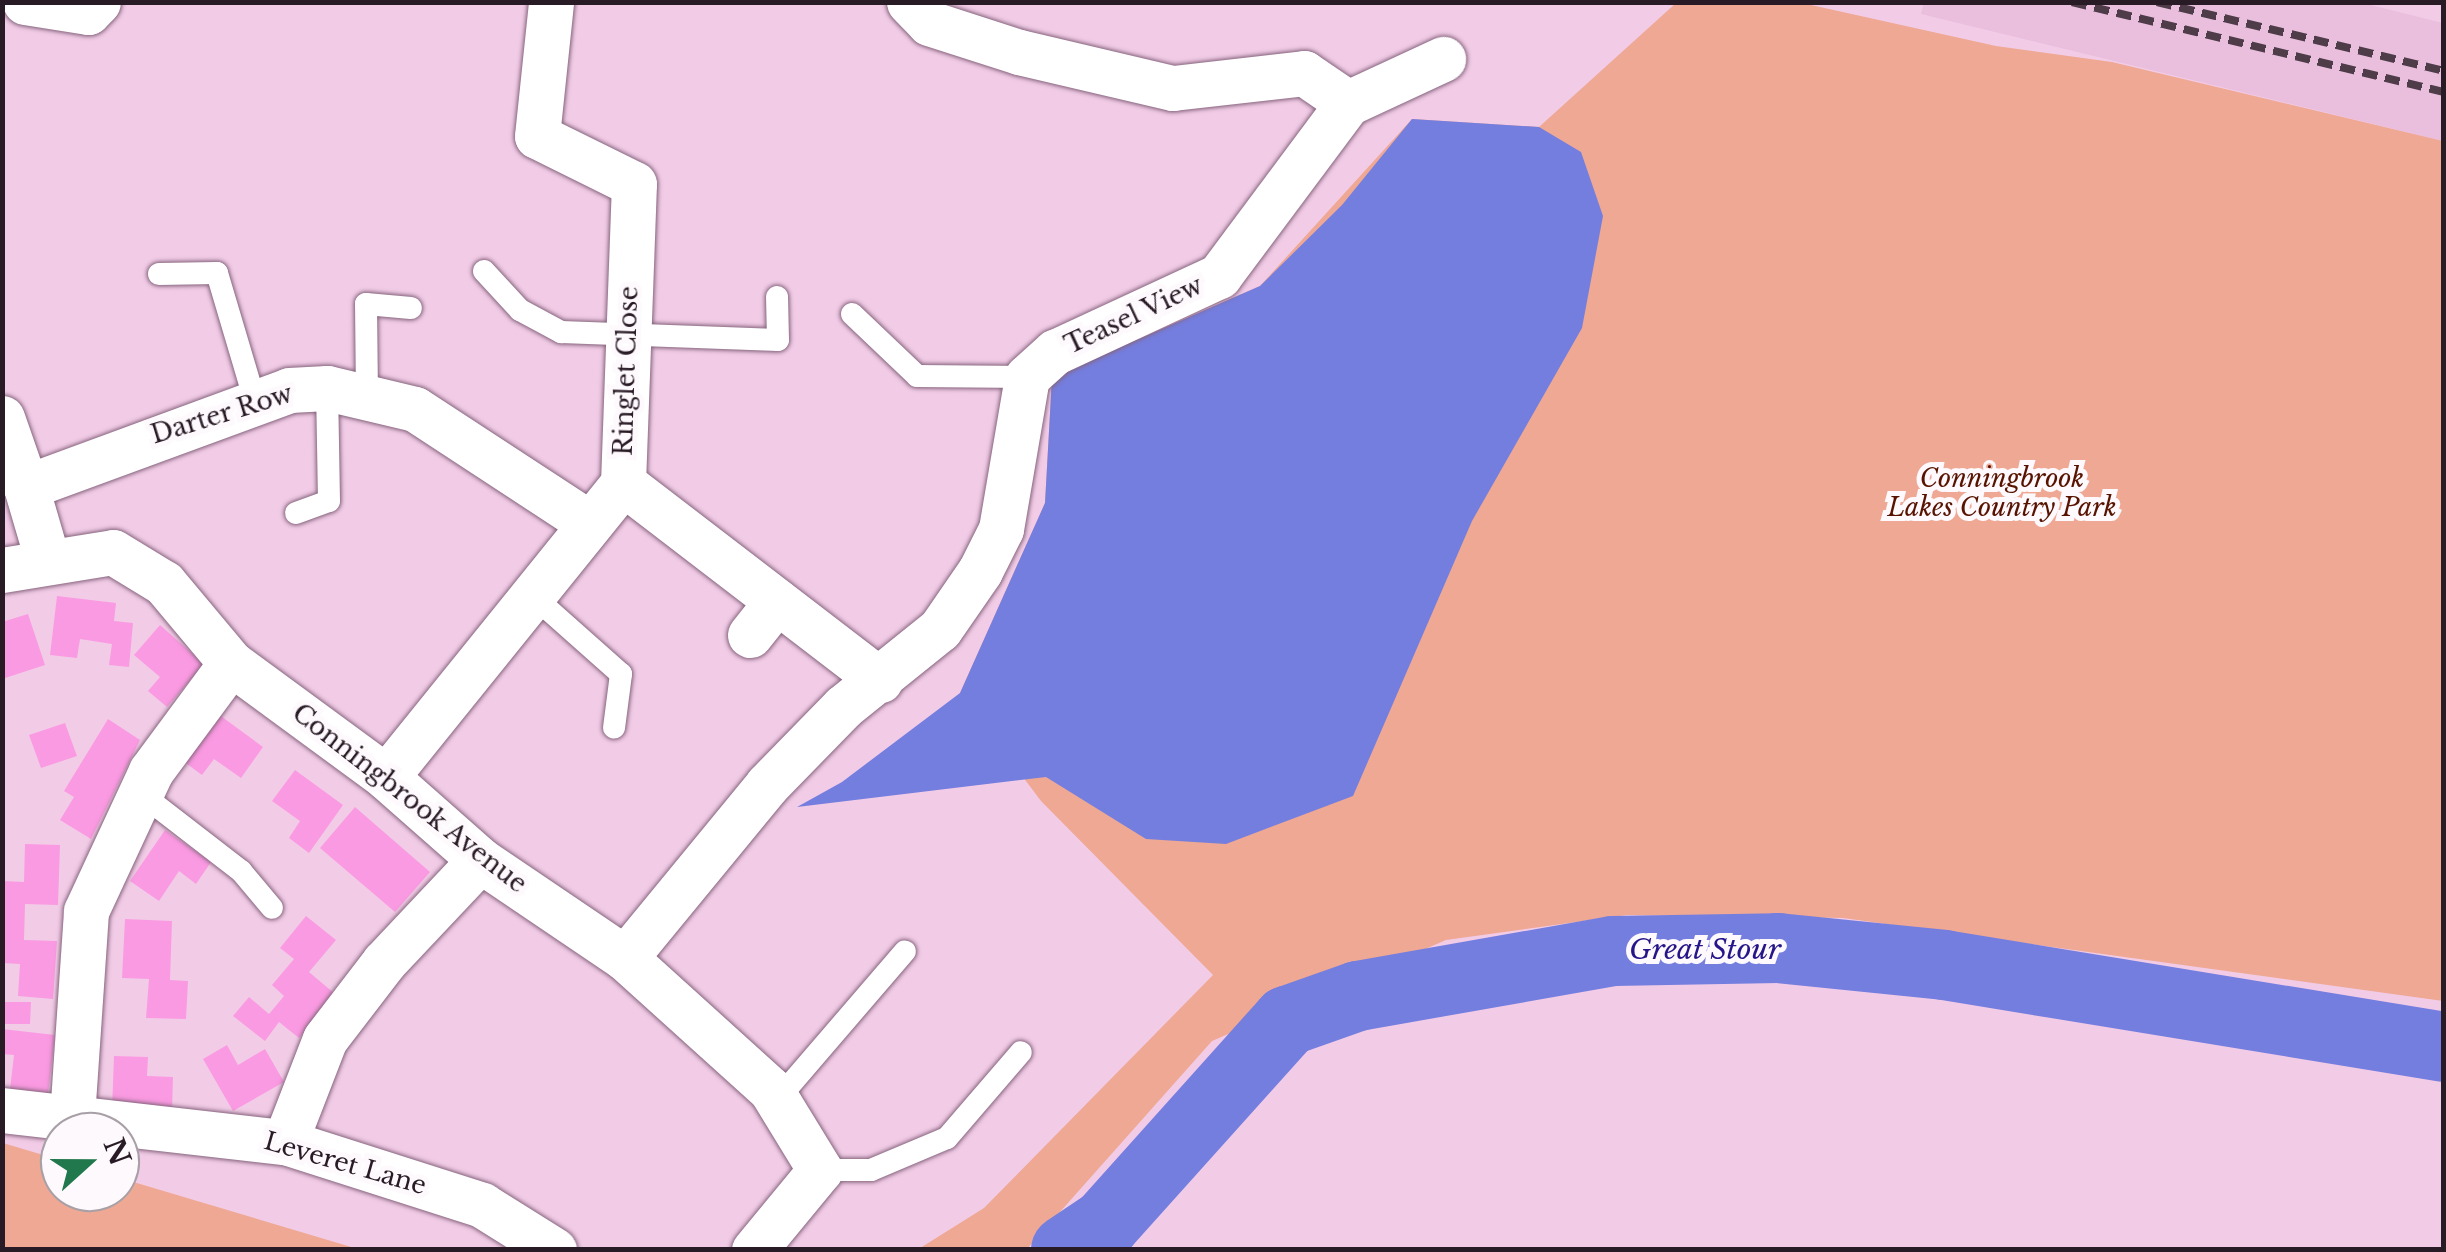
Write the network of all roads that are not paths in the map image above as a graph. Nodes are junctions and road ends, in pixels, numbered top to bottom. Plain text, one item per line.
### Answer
1 (25, 2) edge
2 (98, 2) edge
3 (551, 2) edge
4 (910, 2) edge
5 (1443, 59) dead end
6 (1348, 103) junction
7 (484, 271) dead end
8 (160, 274) dead end
9 (778, 297) dead end
10 (411, 308) dead end
11 (852, 314) dead end
12 (628, 336) junction
13 (1027, 378) junction
14 (347, 393) junction
15 (254, 400) junction
16 (2, 418) edge
17 (624, 482) junction
18 (26, 487) junction
19 (296, 512) dead end
20 (590, 523) junction
21 (48, 562) junction
22 (2, 570) edge
23 (532, 596) junction
24 (230, 663) junction
25 (880, 680) junction
26 (614, 728) dead end
27 (386, 777) junction
28 (140, 793) junction
29 (480, 860) junction
30 (272, 908) dead end
31 (904, 952) dead end
32 (624, 958) junction
33 (1020, 1052) dead end
34 (777, 1100) junction
35 (2, 1110) edge
36 (72, 1112) edge
37 (40, 1114) edge
38 (140, 1125) edge
39 (285, 1142) junction
40 (820, 1170) junction
41 (554, 1250) edge
42 (754, 1250) edge

1 - 2 street
3 - 12 street, Ringlet Close
4 - 6 street
5 - 6 street, Teasel View
6 - 13 street, Teasel View
7 - 12 lane
8 - 15 lane
9 - 12 lane
10 - 14 lane
11 - 13 lane
12 - 17 street, Ringlet Close
13 - 25 street
14 - 15 street, Darter Row
14 - 19 lane
14 - 20 street, Darter Row
15 - 18 street, Darter Row
16 - 18 street
17 - 20 street, Ringlet Close
17 - 25 street
18 - 21 street
20 - 23 street, Ringlet Close
21 - 22 street, Conningbrook Avenue
21 - 24 street, Conningbrook Avenue
23 - 26 lane
23 - 27 street, Ringlet Close
24 - 27 street, Conningbrook Avenue
24 - 28 street
25 - 32 street
27 - 29 street, Conningbrook Avenue
28 - 30 lane
28 - 36 street
29 - 32 street, Conningbrook Avenue
29 - 39 street
31 - 34 lane
32 - 34 street, Conningbrook Avenue
33 - 40 lane
34 - 40 street, Conningbrook Avenue
35 - 37 street, Leveret Lane
38 - 39 street, Leveret Lane
39 - 41 street, Leveret Lane
40 - 42 street

